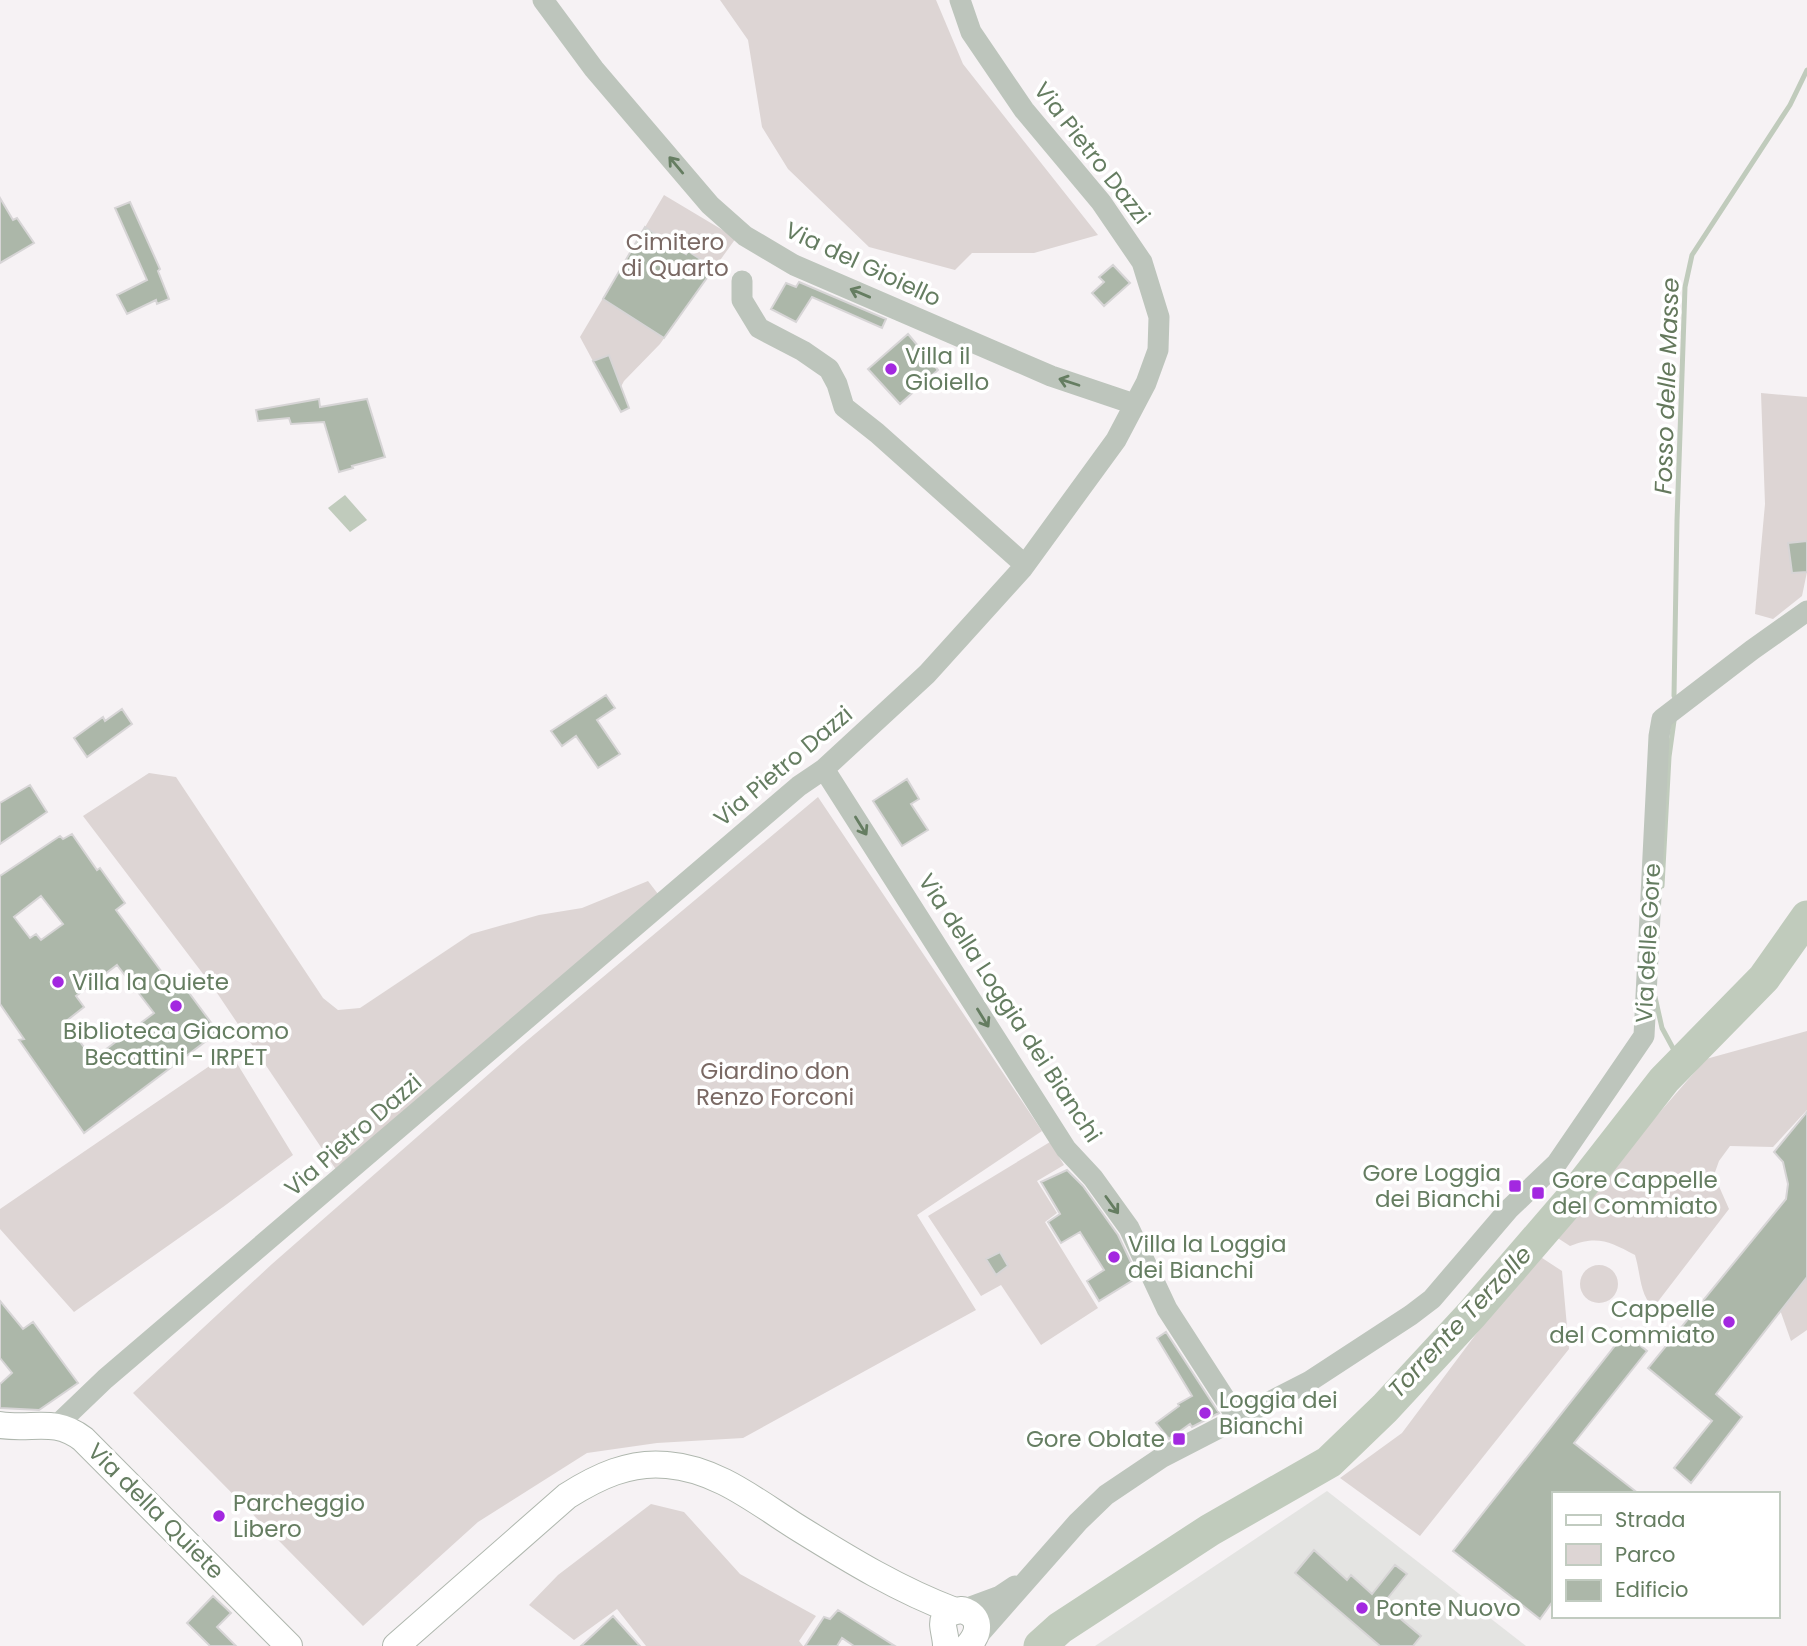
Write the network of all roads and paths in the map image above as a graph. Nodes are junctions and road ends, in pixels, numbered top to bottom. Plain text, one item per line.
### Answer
1 (543, 0) edge
2 (960, 0) edge
3 (741, 281) dead end
4 (1134, 404) junction
5 (1025, 565) junction
6 (1807, 611) edge
7 (824, 769) junction
8 (1238, 1419) junction
9 (57, 1425) junction
10 (0, 1426) edge
11 (1031, 1576) junction
12 (958, 1636) edge
13 (289, 1646) edge
14 (396, 1646) edge

4 -> 1 street, Via del Gioiello
2 - 4 street, Via Pietro Dazzi
3 - 5 street
4 - 5 street, Via Pietro Dazzi
5 - 7 street, Via Pietro Dazzi
6 - 8 street, Via delle Gore
7 -> 8 street, Via della Loggia dei Bianchi
7 - 9 street, Via Pietro Dazzi
8 - 11 street, Via delle Gore
9 - 10 main road
9 - 13 main road, Via della Quiete
11 - 12 street, Via delle Gore
11 - 12 street, Via delle Gore
12 - 14 main road

